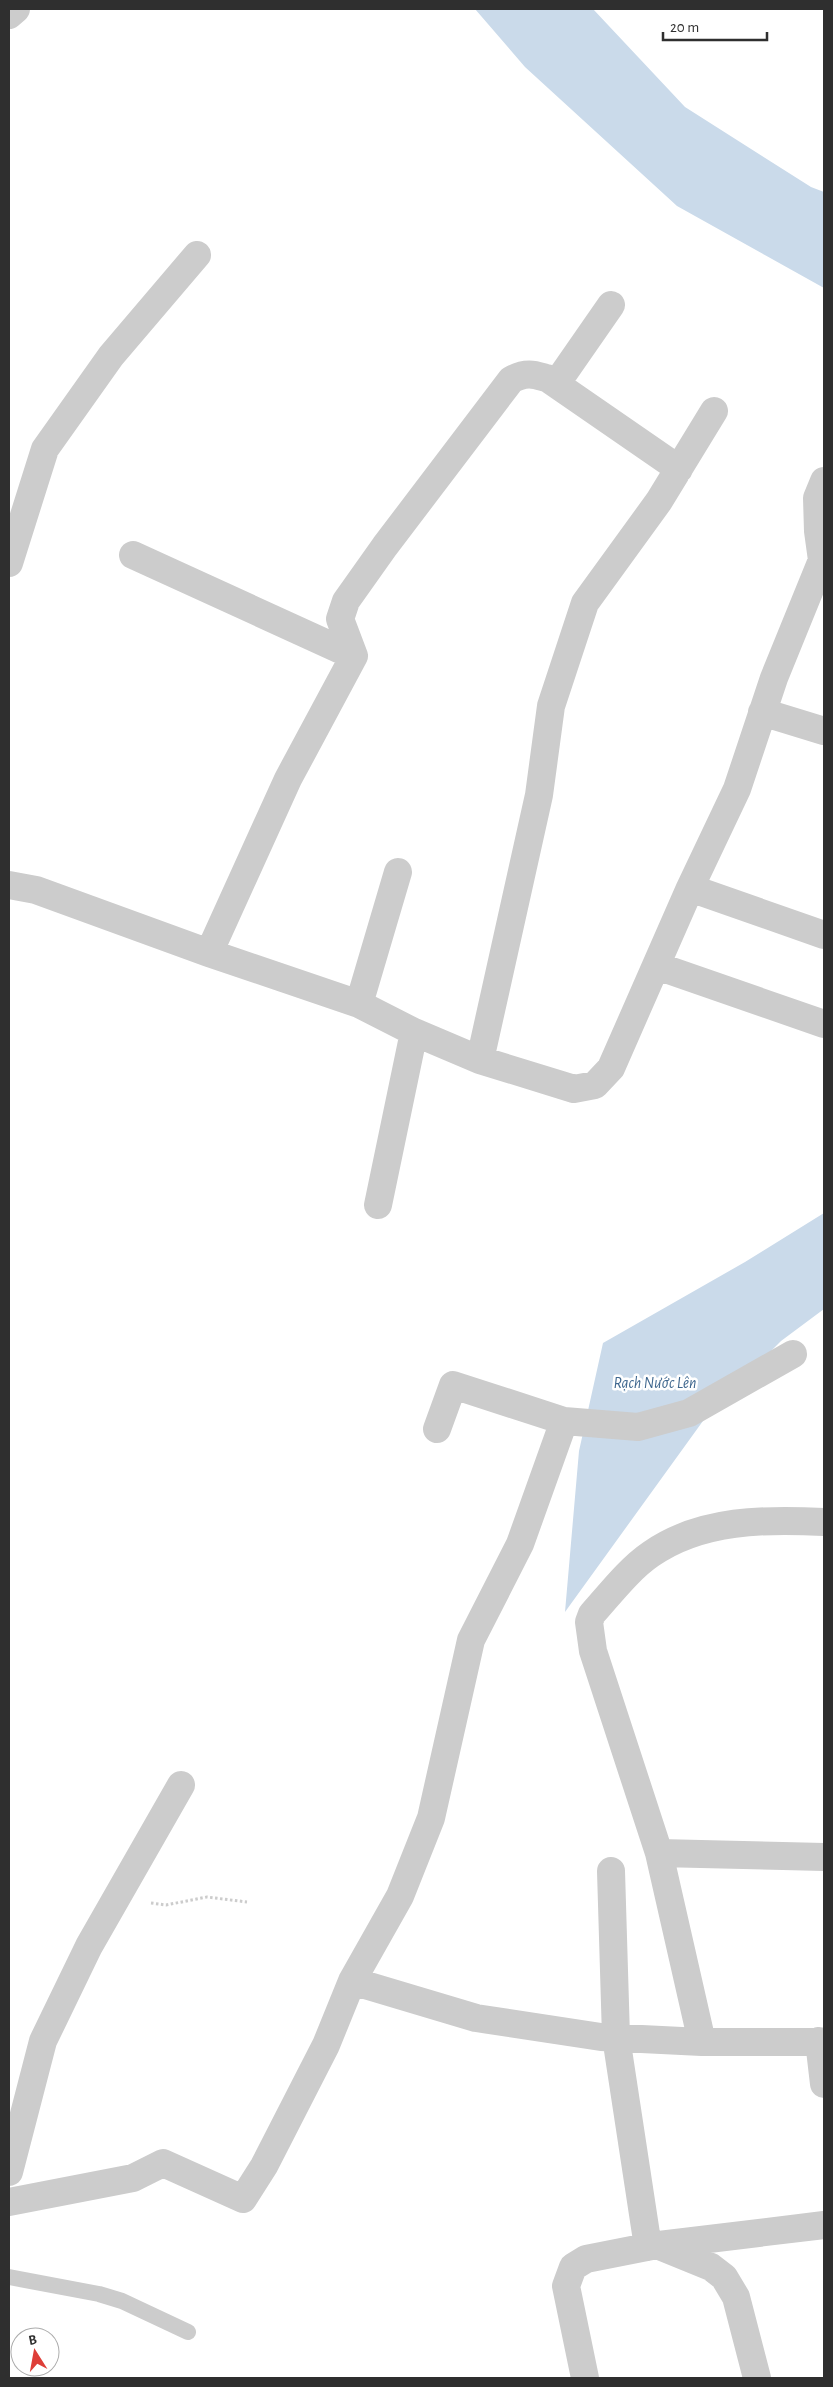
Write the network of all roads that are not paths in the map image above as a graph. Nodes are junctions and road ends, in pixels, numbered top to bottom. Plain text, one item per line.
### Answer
1 (16, 9) edge
2 (9, 15) edge
3 (197, 255) dead end
4 (611, 305) dead end
5 (550, 380) junction
6 (714, 411) dead end
7 (679, 469) junction
8 (824, 481) edge
9 (133, 554) dead end
10 (823, 560) edge
11 (9, 563) edge
12 (354, 656) junction
13 (762, 712) junction
14 (824, 731) edge
15 (398, 872) dead end
16 (9, 885) edge
17 (690, 888) junction
18 (824, 935) edge
19 (209, 953) junction
20 (657, 966) junction
21 (359, 1004) junction
22 (824, 1024) edge
23 (414, 1032) junction
24 (480, 1060) junction
25 (378, 1205) dead end
26 (793, 1354) dead end
27 (564, 1421) junction
28 (437, 1429) dead end
29 (824, 1522) edge
30 (181, 1785) dead end
31 (659, 1853) junction
32 (824, 1857) edge
33 (612, 1871) dead end
34 (352, 1981) junction
35 (616, 2037) junction
36 (702, 2042) junction
37 (822, 2042) edge
38 (824, 2084) edge
39 (9, 2172) edge
40 (9, 2202) edge
41 (824, 2225) edge
42 (652, 2246) junction
43 (9, 2277) edge
44 (188, 2332) dead end
45 (585, 2378) edge
46 (757, 2378) edge

1 - 2 street
3 - 11 street
4 - 5 street
5 - 7 street
5 - 12 street
6 - 7 street
7 - 24 street
8 - 10 street
9 - 12 street
10 - 13 street
12 - 19 street
13 - 14 street
13 - 17 street
15 - 21 street
16 - 19 street
17 - 18 street
17 - 20 street
19 - 21 street
20 - 22 street
20 - 24 street
21 - 23 street
23 - 24 street
23 - 25 street
26 - 27 street
27 - 28 street
27 - 34 street
29 - 31 street
30 - 39 street
31 - 32 street
31 - 36 street
33 - 35 street
34 - 35 street
34 - 40 street
35 - 36 street
35 - 42 street
36 - 37 street
37 - 38 street
41 - 42 street
42 - 45 street
42 - 46 street
43 - 44 lane

